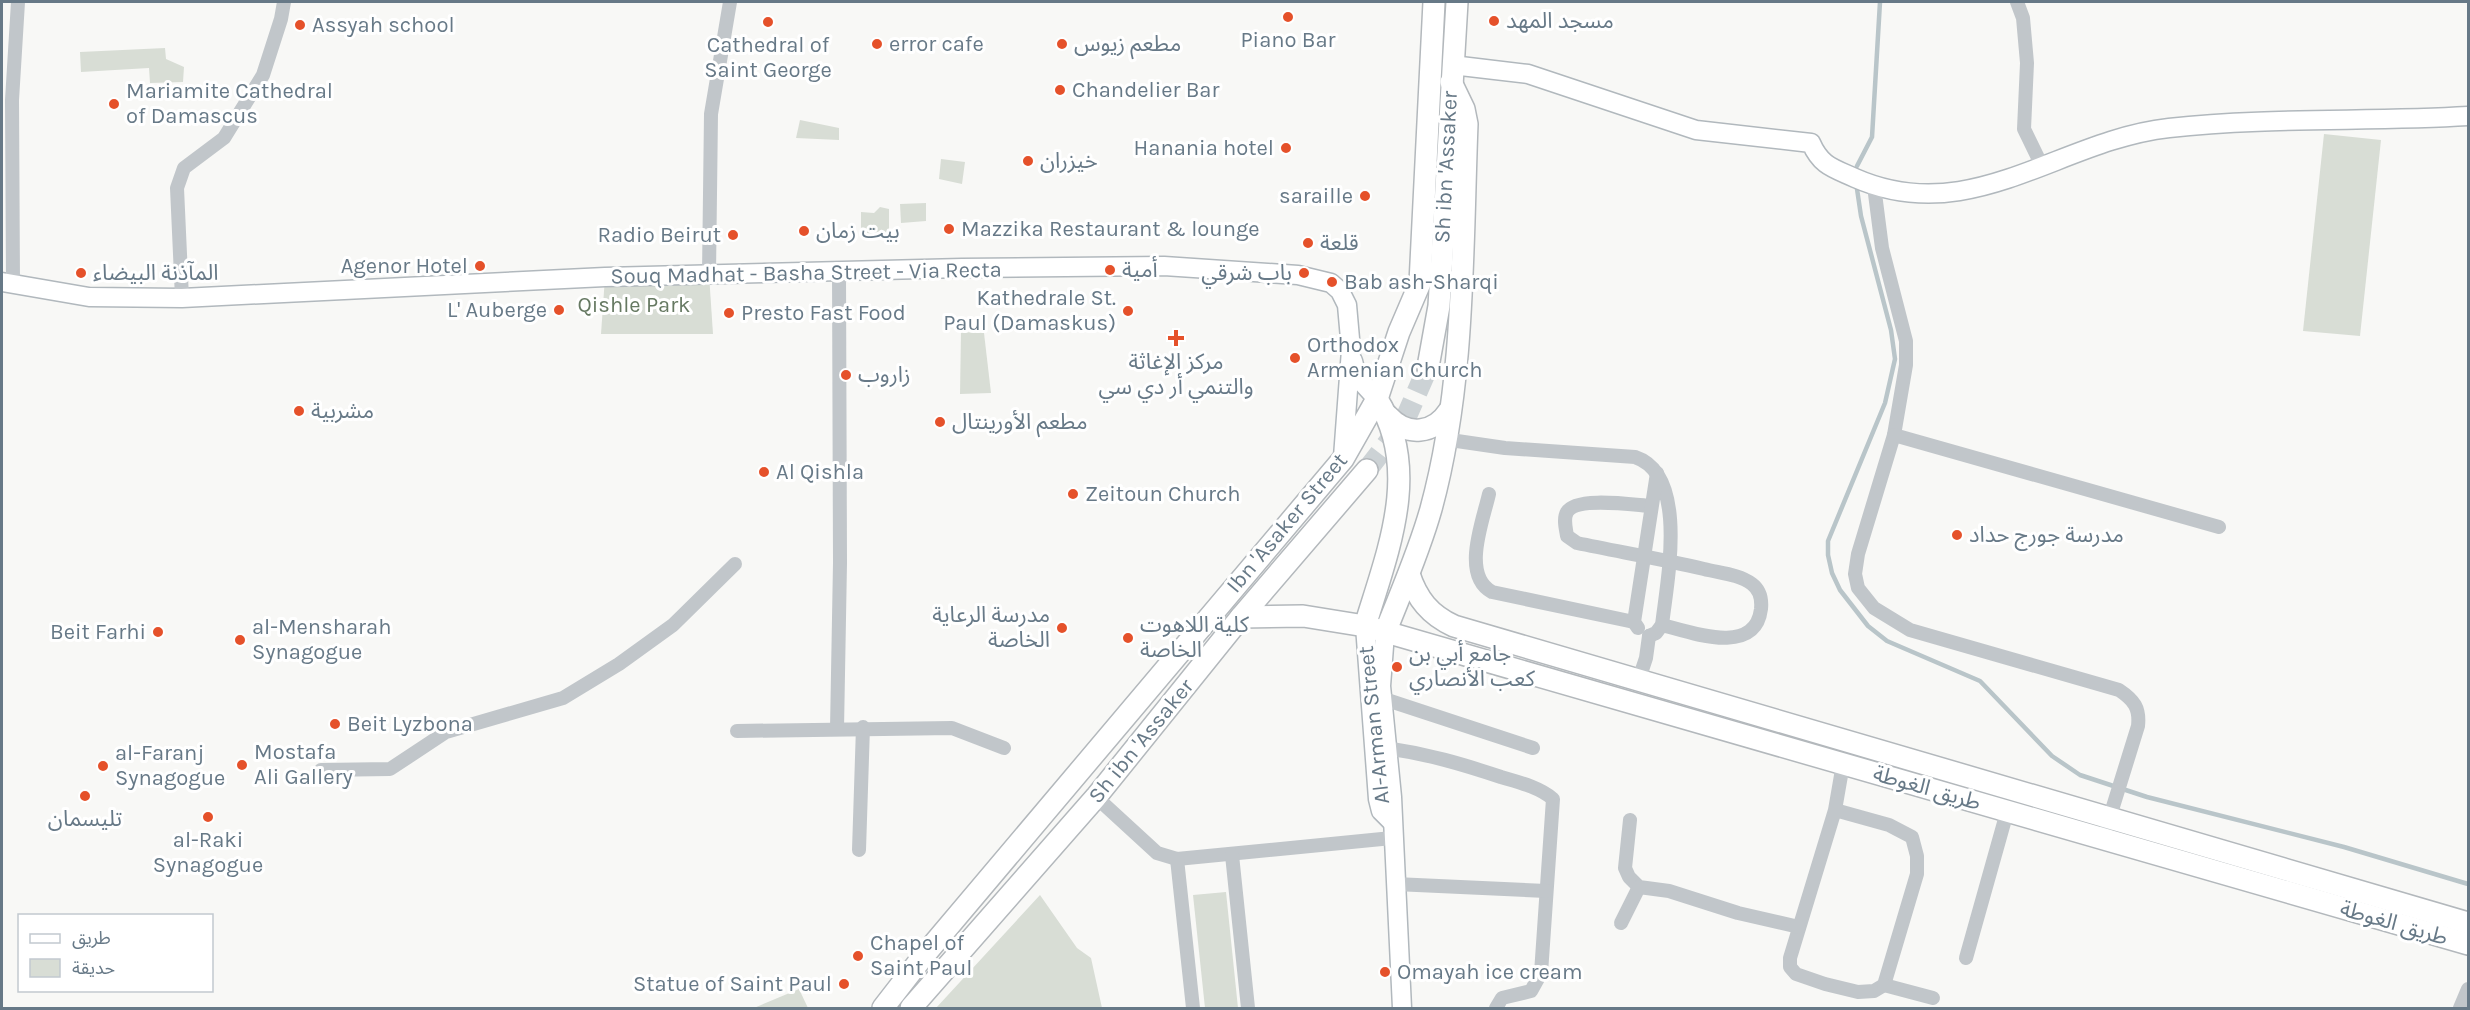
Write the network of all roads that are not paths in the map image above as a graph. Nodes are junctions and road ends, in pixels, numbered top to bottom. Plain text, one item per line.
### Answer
1 (18, 2) edge
2 (284, 2) edge
3 (730, 2) edge
4 (1434, 2) edge
5 (1457, 2) edge
6 (2018, 2) edge
7 (1451, 73) junction
8 (2469, 116) edge
9 (2043, 168) junction
10 (1874, 186) junction
11 (839, 271) junction
12 (709, 274) junction
13 (7, 282) edge
14 (182, 298) junction
15 (1351, 350) junction
16 (1428, 367) tunnel mouth
17 (1382, 408) junction
18 (1449, 411) junction
19 (1894, 435) junction
20 (1457, 441) dead end
21 (1343, 459) junction
22 (1367, 470) tunnel mouth
23 (1657, 473) junction
24 (1489, 494) dead end
25 (1651, 506) junction
26 (2219, 527) dead end
27 (1646, 555) junction
28 (1669, 559) junction
29 (735, 564) dead end
30 (1409, 573) junction
31 (1241, 617) junction
32 (1634, 622) junction
33 (1662, 625) junction
34 (1375, 630) junction
35 (1649, 636) junction
36 (1638, 682) junction
37 (1381, 698) junction
38 (864, 727) junction
39 (837, 729) junction
40 (737, 731) dead end
41 (1004, 748) dead end
42 (1386, 748) junction
43 (1533, 748) dead end
44 (1843, 764) junction
45 (321, 770) dead end
46 (1096, 797) junction
47 (2113, 809) junction
48 (1835, 810) junction
49 (2007, 812) junction
50 (1630, 820) dead end
51 (1392, 829) junction
52 (2103, 840) junction
53 (859, 850) dead end
54 (1232, 855) junction
55 (1178, 860) junction
56 (1395, 884) junction
57 (1639, 887) junction
58 (1546, 891) junction
59 (1622, 923) dead end
60 (2469, 923) edge
61 (1799, 927) junction
62 (2469, 944) edge
63 (1966, 958) dead end
64 (1884, 985) junction
65 (2469, 989) edge
66 (1933, 998) dead end
67 (883, 1008) edge
68 (911, 1008) edge
69 (1193, 1008) edge
70 (1248, 1008) edge
71 (1402, 1008) edge
72 (1496, 1008) edge
73 (2460, 1008) edge

1 - 13 street
2 - 14 street
3 - 12 street
4 - 17 main road, Ibn 'Asaker Street
5 - 7 main road, Sh ibn 'Assaker
6 - 9 street
7 - 10 street
7 - 16 main road, Sh ibn 'Assaker
7 - 18 main road
8 - 9 street
9 - 10 street
10 - 19 street
11 - 12 street, Souq Madhat - Basha Street - Via Recta
11 - 15 street, Souq Madhat - Basha Street - Via Recta
11 - 39 street
12 - 14 street, Souq Madhat - Basha Street - Via Recta
13 - 14 street, Souq Madhat - Basha Street - Via Recta
15 - 17 street
15 - 21 street
17 - 18 main road
17 - 21 main road, Ibn 'Asaker Street
17 - 34 main road
18 - 30 main road
19 - 26 street
19 - 47 street
20 - 23 street
21 - 67 main road, Ibn 'Asaker Street
22 - 31 main road, Sh ibn 'Assaker
23 - 25 street
23 - 28 street
24 - 32 street
25 - 27 street
25 - 27 street
27 - 28 street
27 - 32 street
28 - 33 street
28 - 33 street
29 - 45 street
30 - 34 main road
30 - 36 main road
31 - 34 main road, طريق الغوطة
31 - 46 main road, Sh ibn 'Assaker
32 - 35 street
33 - 35 street
34 - 37 street, Al-Arman Street
34 - 44 main road, طريق الغوطة
34 - 51 street, Al-Arman Street
35 - 36 street
36 - 47 main road
37 - 42 street, Al-Arman Street
37 - 43 street
38 - 39 street
38 - 41 street
38 - 53 street
39 - 40 street
42 - 51 street, Al-Arman Street
42 - 58 street
44 - 48 street
44 - 49 main road, طريق الغوطة
46 - 55 street
46 - 68 main road, Sh ibn 'Assaker
47 - 52 street
47 - 60 main road
48 - 61 street
48 - 64 street
49 - 52 main road, طريق الغوطة
49 - 63 street
50 - 57 street
51 - 54 street
51 - 56 street, Al-Arman Street
52 - 62 main road, طريق الغوطة
54 - 55 street
54 - 70 street
55 - 69 street
56 - 58 street
56 - 71 street, Al-Arman Street
57 - 59 street
57 - 61 street
58 - 72 street
61 - 64 street
64 - 66 street
65 - 73 street

